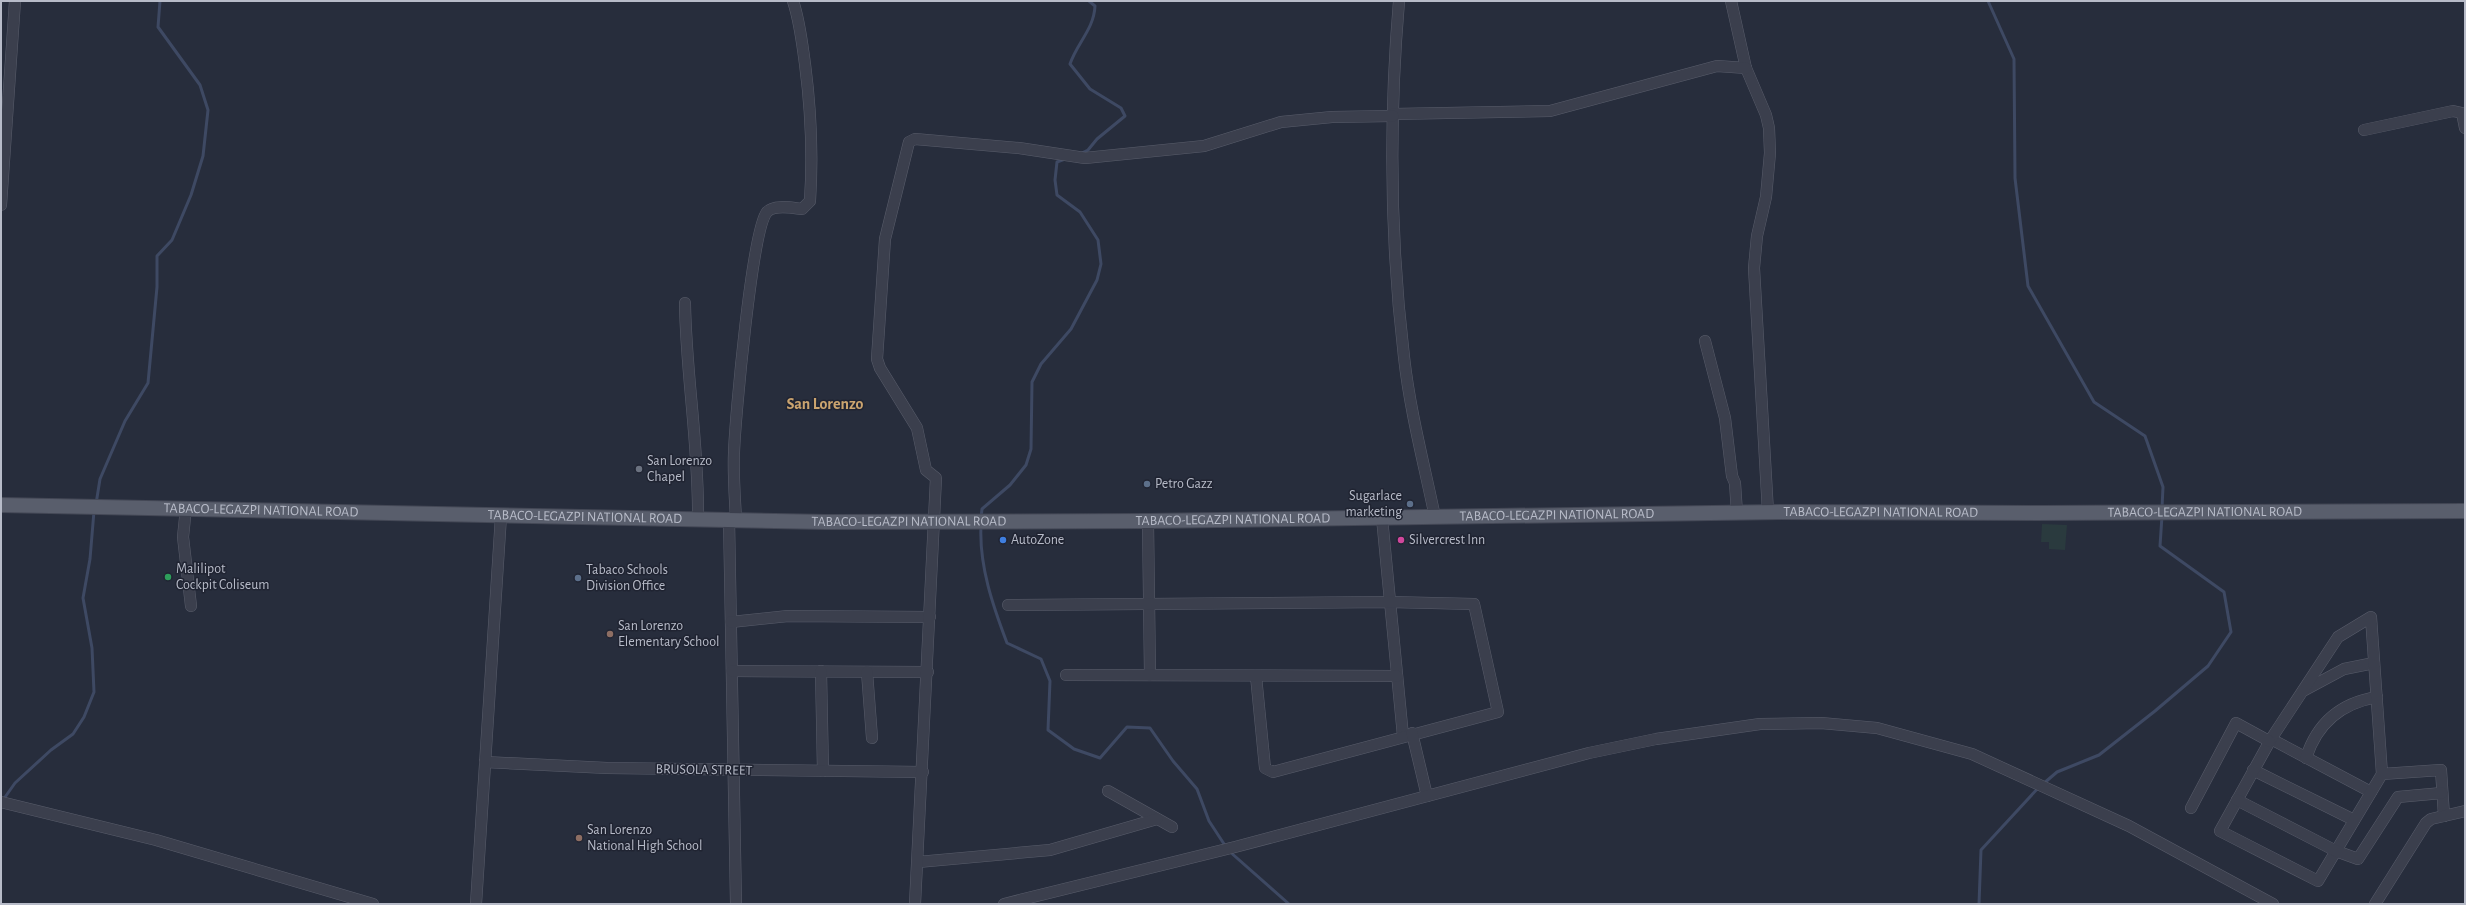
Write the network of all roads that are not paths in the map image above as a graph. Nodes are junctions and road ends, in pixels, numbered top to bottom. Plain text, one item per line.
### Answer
1 (15, 1) edge
2 (793, 1) edge
3 (1399, 1) edge
4 (1731, 1) edge
5 (1746, 68) junction
6 (1393, 115) junction
7 (2465, 128) edge
8 (2364, 130) dead end
9 (1, 205) edge
10 (685, 303) dead end
11 (1705, 341) dead end
12 (1, 505) edge
13 (186, 508) junction
14 (2465, 511) edge
15 (1768, 512) junction
16 (1737, 513) junction
17 (501, 516) junction
18 (1435, 517) junction
19 (1382, 518) junction
20 (698, 519) junction
21 (733, 520) junction
22 (934, 520) junction
23 (1148, 521) junction
24 (1390, 602) junction
25 (1149, 605) junction
26 (191, 606) dead end
27 (1008, 606) dead end
28 (930, 617) junction
29 (730, 622) junction
30 (2374, 663) junction
31 (732, 671) junction
32 (821, 671) junction
33 (867, 672) junction
34 (928, 672) junction
35 (1066, 675) dead end
36 (1150, 675) junction
37 (1256, 676) junction
38 (1397, 676) junction
39 (2302, 691) junction
40 (2377, 697) junction
41 (1408, 734) junction
42 (872, 738) dead end
43 (2270, 740) junction
44 (2306, 758) junction
45 (485, 762) junction
46 (734, 770) junction
47 (2253, 770) junction
48 (822, 771) junction
49 (923, 772) junction
50 (2382, 774) junction
51 (1108, 791) dead end
52 (2371, 792) junction
53 (2442, 793) junction
54 (1427, 796) junction
55 (2237, 800) junction
56 (1, 802) edge
57 (2191, 808) dead end
58 (2465, 811) edge
59 (2444, 816) junction
60 (1157, 819) junction
61 (2354, 820) junction
62 (1172, 827) dead end
63 (2336, 851) junction
64 (918, 862) junction
65 (373, 904) edge
66 (476, 904) edge
67 (736, 904) edge
68 (915, 904) edge
69 (1004, 904) edge
70 (2273, 904) edge
71 (2375, 904) edge

1 - 9 street
2 - 21 street
3 - 6 street
4 - 5 street
5 - 6 street
5 - 15 street
6 - 18 street
6 - 22 street
7 - 8 street
10 - 20 street
11 - 16 street
12 - 13 main road, TABACO-LEGAZPI NATIONAL ROAD
13 - 17 main road, TABACO-LEGAZPI NATIONAL ROAD
13 - 26 street
14 - 15 main road, TABACO-LEGAZPI NATIONAL ROAD
15 - 16 main road, TABACO-LEGAZPI NATIONAL ROAD
16 - 18 main road, TABACO-LEGAZPI NATIONAL ROAD
17 - 20 main road, TABACO-LEGAZPI NATIONAL ROAD
17 - 45 street
18 - 19 main road, TABACO-LEGAZPI NATIONAL ROAD
19 - 23 main road, TABACO-LEGAZPI NATIONAL ROAD
19 - 24 street
20 - 21 main road, TABACO-LEGAZPI NATIONAL ROAD
21 - 22 main road, TABACO-LEGAZPI NATIONAL ROAD
21 - 29 street
22 - 23 main road, TABACO-LEGAZPI NATIONAL ROAD
22 - 28 street
23 - 25 street
24 - 25 street
24 - 38 street
24 - 41 street
25 - 27 street
25 - 36 street
28 - 29 street
28 - 34 street
29 - 31 street
30 - 39 street
30 - 39 street
30 - 40 street
31 - 32 street
31 - 46 street
32 - 33 street
32 - 48 street
33 - 34 street
33 - 42 street
34 - 49 street
35 - 36 street
36 - 37 street
37 - 38 street
37 - 41 street
38 - 41 street
39 - 43 street
40 - 44 street
40 - 50 street
41 - 54 street
43 - 44 street
43 - 47 street
43 - 57 street
44 - 52 street
45 - 46 street, BRUSOLA STREET
45 - 66 street
46 - 48 street, BRUSOLA STREET
46 - 67 street
47 - 55 street
47 - 61 street
48 - 49 street, BRUSOLA STREET
49 - 64 street
50 - 52 street
50 - 53 street
51 - 60 street
52 - 61 street
53 - 59 street
53 - 63 street
54 - 69 street
54 - 70 street
55 - 63 street
55 - 63 street
56 - 65 street
58 - 59 street
59 - 71 street
60 - 62 street
60 - 64 street
61 - 63 street
64 - 68 street

